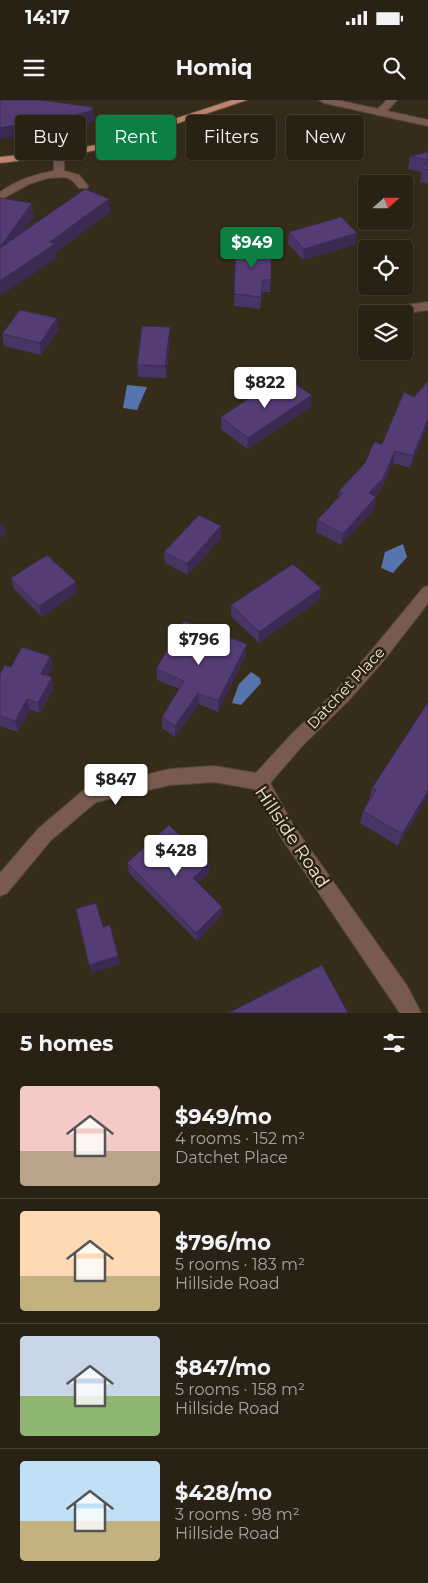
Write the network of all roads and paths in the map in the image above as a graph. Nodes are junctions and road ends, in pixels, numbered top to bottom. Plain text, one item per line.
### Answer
1 (242, 100) edge
2 (324, 100) edge
3 (392, 100) edge
4 (380, 113) junction
5 (428, 123) edge
6 (86, 149) edge
7 (15, 158) edge
8 (0, 160) edge
9 (59, 160) edge
10 (58, 174) junction
11 (83, 186) dead end
12 (0, 197) edge
13 (428, 306) edge
14 (413, 308) edge
15 (428, 592) edge
16 (260, 782) junction
17 (0, 887) edge
18 (412, 1013) edge

1 - 6 main road
2 - 4 street
3 - 4 street
4 - 5 street
7 - 8 main road
9 - 10 street
10 - 11 street
10 - 12 street
13 - 14 street
15 - 16 street, Datchet Place
16 - 17 street, Hillside Road
16 - 18 street, Hillside Road

